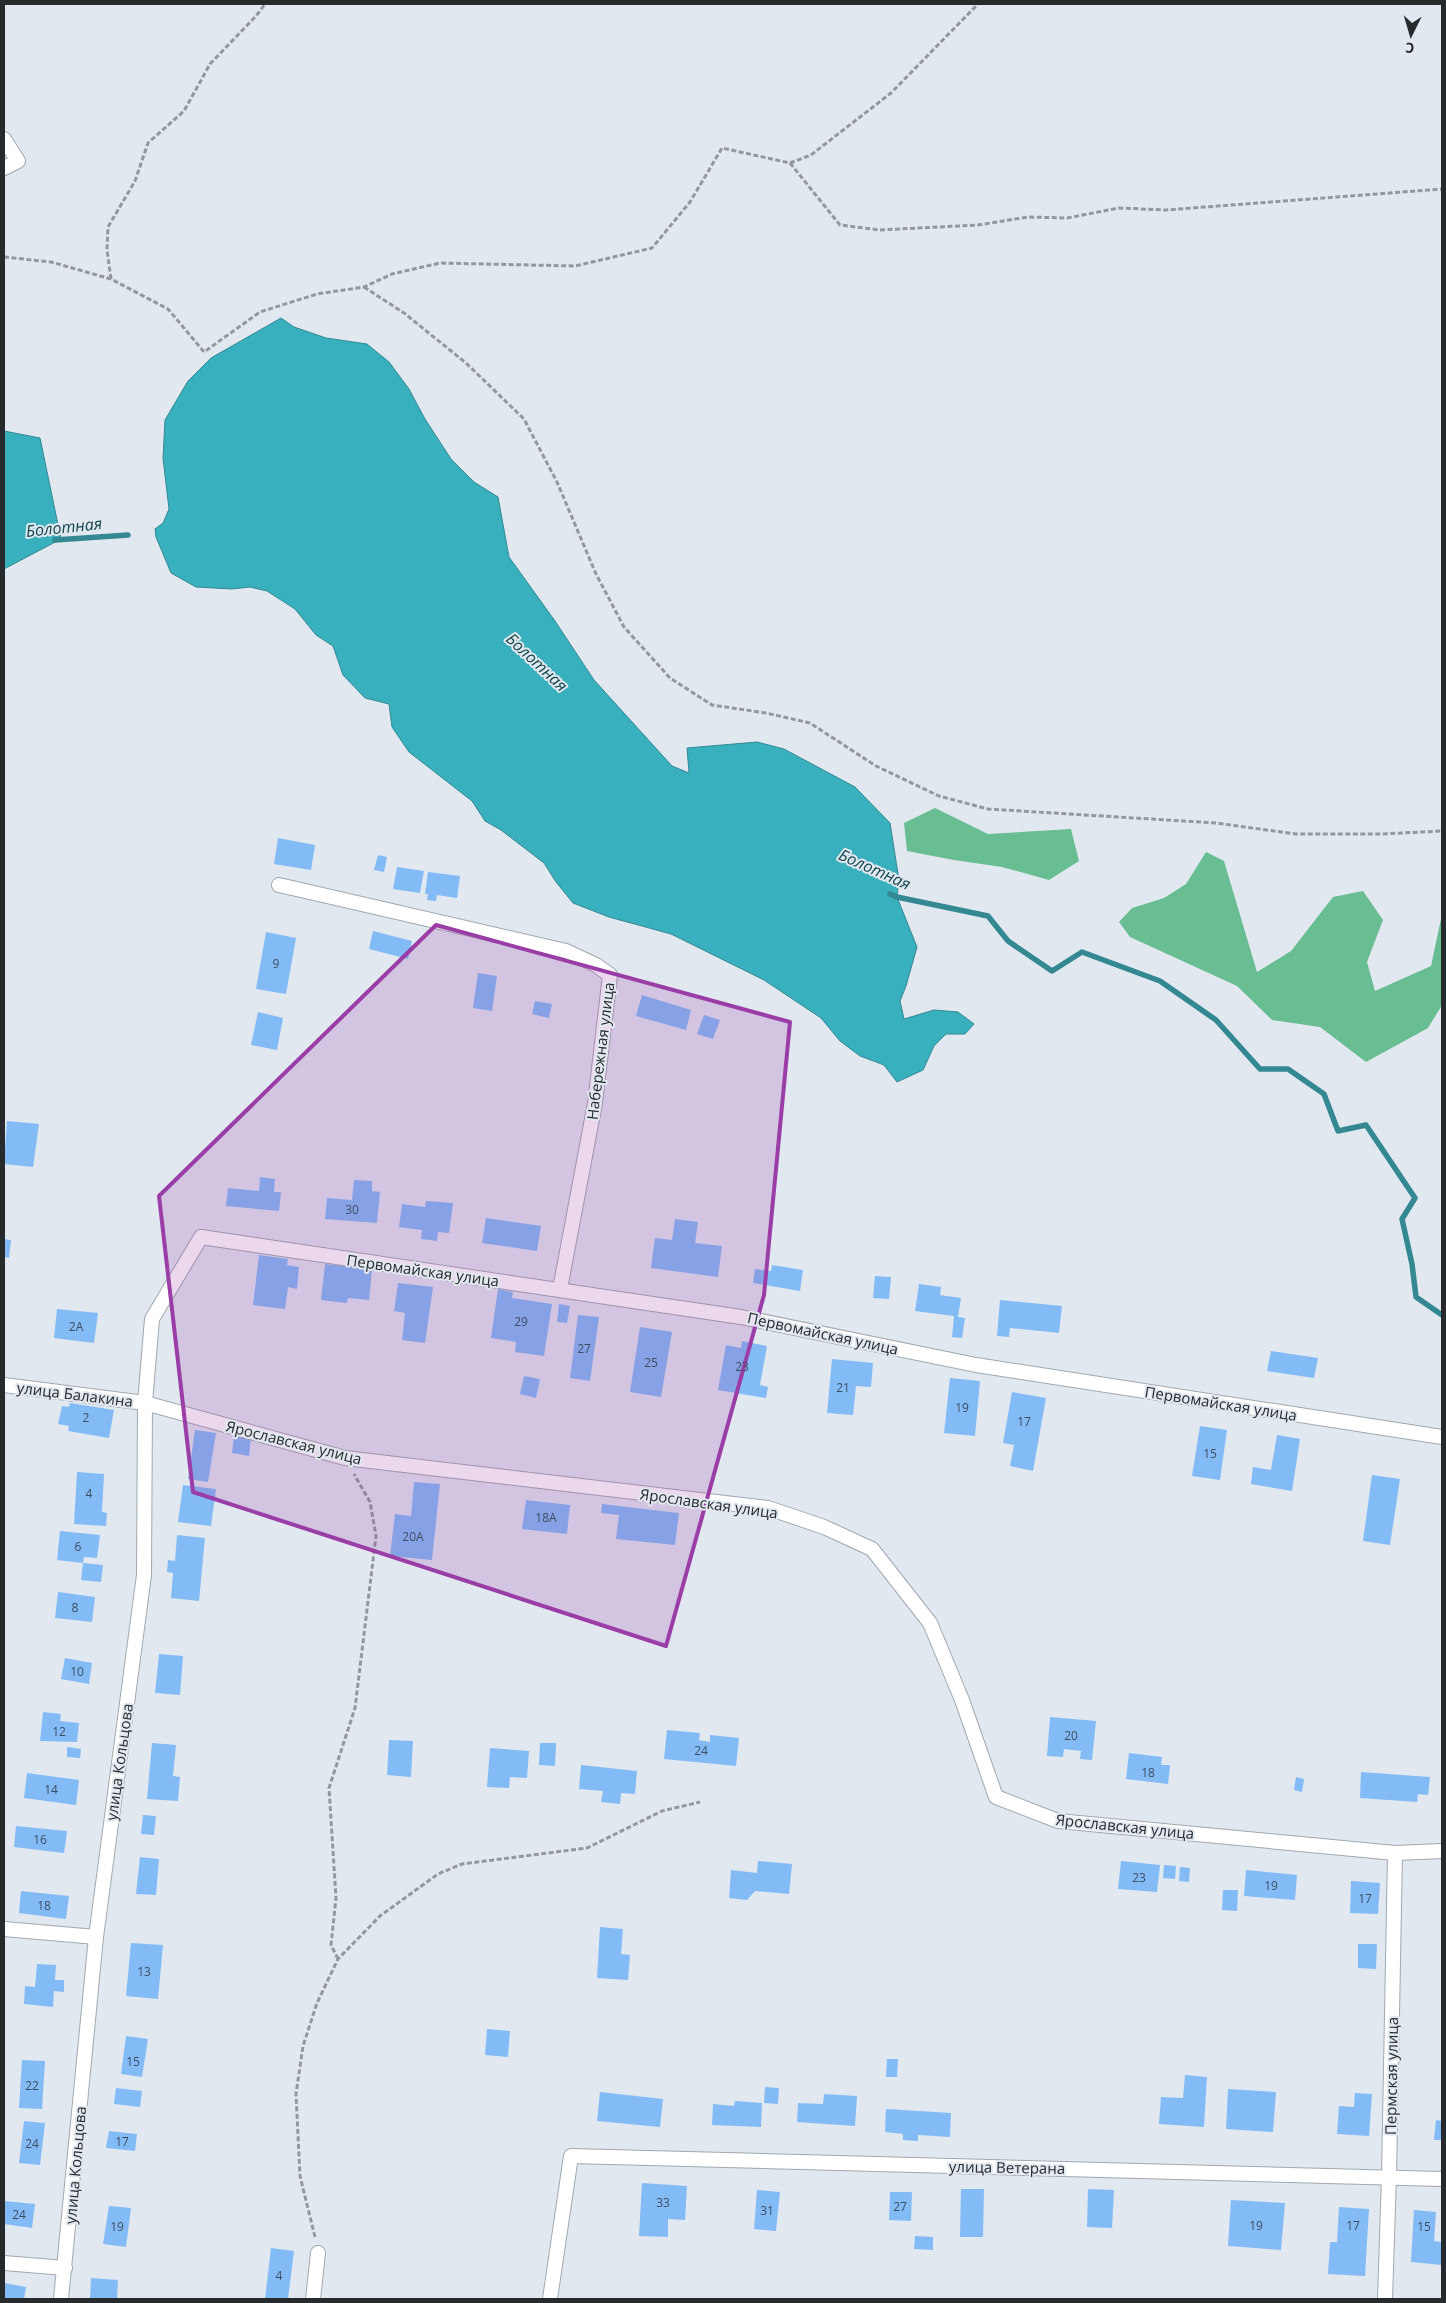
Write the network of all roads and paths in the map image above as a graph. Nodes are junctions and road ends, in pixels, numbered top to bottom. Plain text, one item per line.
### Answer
1 (265, 4) edge
2 (978, 4) edge
3 (4, 139) edge
4 (790, 163) junction
5 (4, 168) edge
6 (1442, 189) edge
7 (4, 256) edge
8 (111, 279) junction
9 (364, 287) junction
10 (1442, 831) edge
11 (279, 885) dead end
12 (202, 1237) joint
13 (560, 1290) junction
14 (4, 1385) edge
15 (146, 1403) junction
16 (1442, 1437) edge
17 (346, 1458) junction
18 (700, 1802) dead end
19 (1442, 1851) edge
20 (1395, 1853) junction
21 (4, 1929) edge
22 (96, 1937) junction
23 (338, 1959) junction
24 (1389, 2176) junction
25 (1442, 2179) edge
26 (318, 2253) joint
27 (4, 2262) edge
28 (65, 2268) junction
29 (61, 2299) edge
30 (313, 2299) edge
31 (550, 2299) edge
32 (1385, 2299) edge

1 - 8 path
2 - 4 path
3 - 5 street
4 - 6 path
4 - 9 path
7 - 8 path
8 - 9 path
9 - 10 path
11 - 13 street, Набережная улица
12 - 13 street, Первомайская улица
12 - 15 street, улица Кольцова
13 - 16 street, Первомайская улица
14 - 15 street, улица Балакина
15 - 17 street, Ярославская улица
15 - 22 street, улица Кольцова
17 - 20 street, Ярославская улица
17 - 23 path
18 - 23 path
19 - 20 street, Ярославская улица
20 - 24 street, Пермская улица
21 - 22 street
22 - 28 street, улица Кольцова
23 - 26 path
24 - 25 street, улица Ветерана
24 - 31 street, улица Ветерана
24 - 32 street, Пермская улица
26 - 30 street
27 - 28 street
28 - 29 street, улица Кольцова

